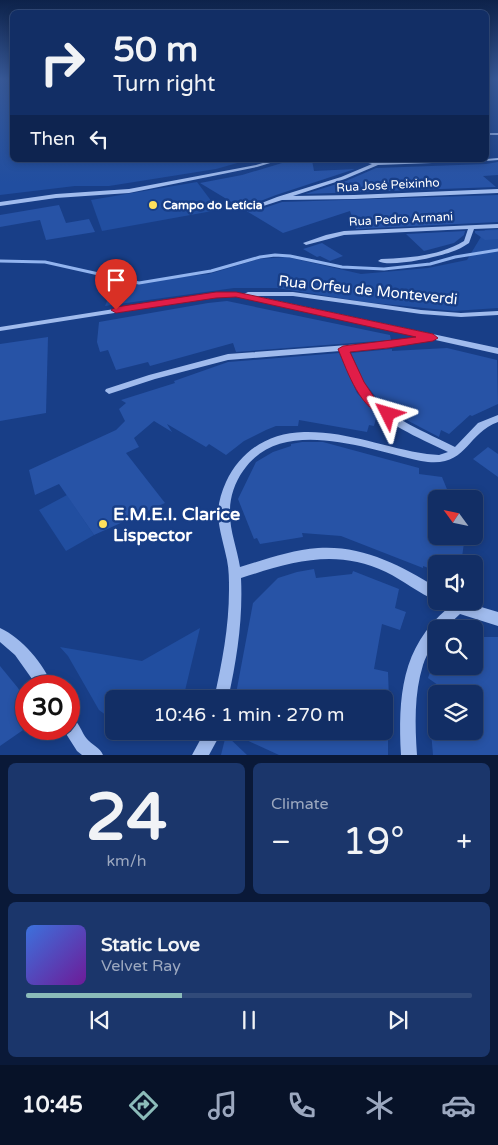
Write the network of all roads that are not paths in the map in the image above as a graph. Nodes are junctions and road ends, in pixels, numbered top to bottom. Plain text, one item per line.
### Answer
1 (271, 162) edge
2 (377, 162) edge
3 (498, 191) edge
4 (279, 198) junction
5 (0, 204) edge
6 (257, 206) dead end
7 (498, 226) edge
8 (472, 227) junction
9 (306, 243) dead end
10 (380, 260) dead end
11 (236, 294) junction
12 (498, 313) edge
13 (0, 329) edge
14 (433, 338) junction
15 (343, 349) junction
16 (498, 351) edge
17 (110, 392) dead end
18 (498, 418) edge
19 (456, 452) junction
20 (235, 574) junction
21 (428, 590) edge
22 (448, 610) edge
23 (471, 610) edge
24 (498, 619) edge
25 (0, 635) edge
26 (38, 675) edge
27 (222, 690) edge
28 (78, 740) edge
29 (209, 740) edge
30 (95, 755) edge
31 (200, 755) edge
32 (409, 755) edge

1 - 5 street
2 - 4 street
3 - 4 street, Rua José Peixinho
4 - 6 street
7 - 8 street, Rua Pedro Armani
8 - 9 street, Rua Pedro Armani
8 - 10 street
11 - 12 street, Rua Orfeu de Monteverdi
11 - 13 street, Rua Orfeu de Monteverdi
11 - 14 street
14 - 15 street
14 - 16 street
15 - 17 street
15 - 19 street
18 - 19 street
19 - 20 street
20 - 21 street
20 - 27 street
22 - 32 street
23 - 24 street
25 - 26 street
28 - 30 street
29 - 31 street

